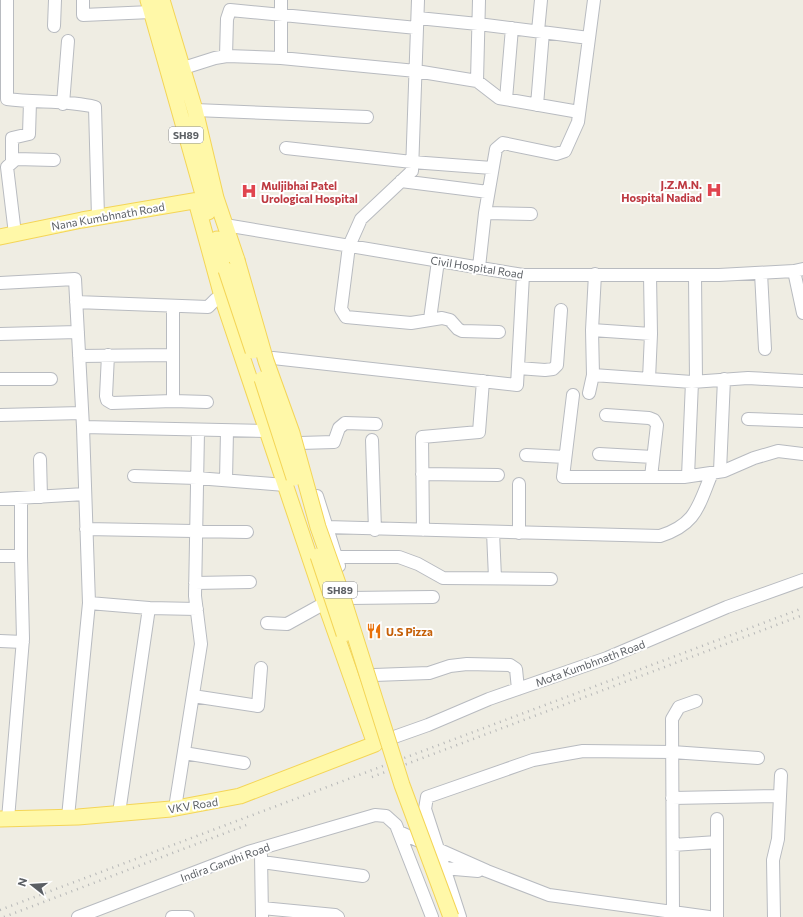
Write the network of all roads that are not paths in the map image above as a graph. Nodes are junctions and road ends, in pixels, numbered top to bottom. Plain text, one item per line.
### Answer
1 (7, 0) edge
2 (55, 0) edge
3 (83, 0) edge
4 (162, 0) edge
5 (281, 0) edge
6 (418, 0) edge
7 (479, 0) edge
8 (541, 0) edge
9 (594, 0) edge
10 (149, 6) edge
11 (281, 14) junction
12 (4, 18) edge
13 (417, 23) junction
14 (478, 24) junction
15 (54, 26) dead end
16 (512, 28) junction
17 (541, 32) junction
18 (589, 38) junction
19 (68, 41) dead end
20 (226, 56) junction
21 (281, 58) junction
22 (175, 71) junction
23 (416, 71) junction
24 (477, 81) junction
25 (506, 100) junction
26 (30, 102) junction
27 (63, 104) junction
28 (537, 105) junction
29 (195, 110) junction
30 (579, 112) junction
31 (367, 117) dead end
32 (286, 148) dead end
33 (54, 160) dead end
34 (12, 162) junction
35 (412, 162) junction
36 (492, 168) junction
37 (401, 181) junction
38 (488, 192) junction
39 (206, 199) junction
40 (485, 213) junction
41 (531, 214) dead end
42 (98, 217) junction
43 (229, 226) junction
44 (15, 234) junction
45 (0, 237) edge
46 (348, 246) junction
47 (438, 261) junction
48 (232, 265) junction
49 (480, 268) junction
50 (798, 270) edge
51 (761, 273) junction
52 (595, 274) junction
53 (523, 275) junction
54 (650, 275) junction
55 (695, 275) junction
56 (0, 283) edge
57 (223, 300) junction
58 (76, 302) junction
59 (173, 306) junction
60 (561, 310) dead end
61 (803, 313) edge
62 (430, 319) junction
63 (592, 330) junction
64 (78, 332) junction
65 (498, 332) dead end
66 (0, 334) edge
67 (651, 334) junction
68 (765, 349) dead end
69 (173, 355) junction
70 (79, 356) junction
71 (108, 356) junction
72 (273, 358) junction
73 (518, 368) junction
74 (593, 375) junction
75 (0, 379) edge
76 (51, 379) dead end
77 (649, 379) junction
78 (724, 379) junction
79 (483, 381) junction
80 (803, 381) edge
81 (694, 382) junction
82 (589, 393) dead end
83 (573, 395) dead end
84 (173, 401) junction
85 (206, 402) dead end
86 (82, 413) junction
87 (0, 415) edge
88 (606, 415) dead end
89 (748, 419) dead end
90 (803, 421) edge
91 (376, 424) dead end
92 (83, 427) junction
93 (198, 431) junction
94 (226, 431) junction
95 (266, 431) junction
96 (372, 440) dead end
97 (300, 443) junction
98 (599, 454) dead end
99 (803, 454) edge
100 (526, 455) dead end
101 (565, 457) junction
102 (653, 457) junction
103 (40, 459) dead end
104 (716, 472) junction
105 (422, 474) junction
106 (498, 475) dead end
107 (134, 476) dead end
108 (688, 476) junction
109 (651, 477) junction
110 (197, 478) junction
111 (226, 480) junction
112 (519, 484) dead end
113 (285, 485) junction
114 (0, 494) edge
115 (85, 494) junction
116 (41, 497) junction
117 (21, 498) junction
118 (0, 499) edge
119 (326, 527) junction
120 (86, 529) junction
121 (375, 530) junction
122 (423, 530) junction
123 (196, 532) junction
124 (247, 532) dead end
125 (494, 532) junction
126 (519, 533) junction
127 (0, 556) edge
128 (21, 556) junction
129 (336, 557) junction
130 (495, 578) junction
131 (551, 579) dead end
132 (803, 580) edge
133 (250, 582) dead end
134 (195, 583) junction
135 (433, 597) dead end
136 (349, 598) junction
137 (89, 603) junction
138 (325, 603) junction
139 (149, 608) junction
140 (197, 608) junction
141 (268, 622) dead end
142 (0, 641) edge
143 (23, 642) junction
144 (261, 668) dead end
145 (374, 675) junction
146 (518, 689) junction
147 (193, 696) junction
148 (696, 701) dead end
149 (393, 737) junction
150 (375, 744) junction
151 (672, 752) junction
152 (184, 753) junction
153 (758, 758) dead end
154 (244, 763) dead end
155 (781, 775) dead end
156 (780, 796) junction
157 (672, 798) junction
158 (175, 808) junction
159 (119, 813) junction
160 (68, 817) junction
161 (4, 819) edge
162 (717, 819) dead end
163 (399, 832) junction
164 (717, 842) junction
165 (673, 845) junction
166 (261, 848) junction
167 (439, 850) junction
168 (262, 862) junction
169 (443, 868) junction
170 (487, 871) junction
171 (362, 876) dead end
172 (673, 912) junction
173 (262, 913) edge
174 (658, 913) edge
175 (81, 916) edge
176 (172, 917) edge
177 (188, 917) edge
178 (338, 917) edge
179 (432, 917) edge
180 (441, 917) edge
181 (451, 917) edge
182 (460, 917) edge
183 (709, 917) edge
184 (717, 917) edge
185 (774, 917) edge

1 - 12 street
2 - 15 street
3 - 10 street
4 - 22 main road, SH89
5 - 11 street
6 - 13 street
7 - 14 street
8 - 17 street
9 - 18 street
10 - 22 main road, SH89
11 - 13 street
11 - 20 street
11 - 21 street
12 - 26 street
13 - 14 street
13 - 23 street
14 - 16 street
14 - 24 street
16 - 17 street
16 - 25 street
17 - 18 street
17 - 28 street
18 - 30 street
19 - 27 street
20 - 21 street
20 - 22 street
21 - 23 street
22 - 29 main road, SH89
22 - 39 main road, SH89
23 - 24 street
23 - 35 street
24 - 25 street
25 - 28 street
26 - 27 street
26 - 34 street
27 - 42 street
28 - 30 street
29 - 31 street
29 - 39 main road, SH89
30 - 36 street
32 - 35 street
33 - 34 street
34 - 44 street
35 - 36 street
35 - 37 street
36 - 38 street
37 - 38 street
37 - 46 street
38 - 40 street
39 - 42 main road, Nana Kumbhnath Road
39 - 43 main road, SH89
39 - 48 main road, SH89
39 - 57 main road
40 - 41 street
40 - 49 street
42 - 44 main road, Nana Kumbhnath Road
43 - 46 street, Civil Hospital Road
43 - 48 main road, SH89
43 - 72 street
44 - 45 main road, Nana Kumbhnath Road
46 - 47 street, Civil Hospital Road
46 - 62 street
47 - 49 street, Civil Hospital Road
47 - 62 street
48 - 180 main road, SH89, bridge
48 - 181 main road, SH89, bridge
49 - 53 street, Civil Hospital Road
50 - 51 street, Civil Hospital Road
50 - 61 street
51 - 55 street, Civil Hospital Road
51 - 68 street
52 - 53 street, Civil Hospital Road
52 - 54 street, Civil Hospital Road
52 - 63 street
53 - 73 street
54 - 55 street, Civil Hospital Road
54 - 67 street
55 - 81 street
56 - 58 street
57 - 59 street
57 - 95 main road
58 - 59 street
58 - 64 street
59 - 69 street
60 - 73 street
62 - 65 street
63 - 67 street
63 - 74 street
64 - 66 street
64 - 70 street
67 - 77 street
69 - 71 street
69 - 84 street
70 - 71 street
70 - 86 street
71 - 84 street
72 - 79 street
72 - 97 street
73 - 79 street
74 - 77 street
74 - 82 street
75 - 76 street
77 - 81 street
78 - 80 street
78 - 81 street
78 - 104 street
79 - 105 street
81 - 108 street
83 - 101 street
84 - 85 street
86 - 87 street
86 - 92 street
88 - 102 street
89 - 90 street
91 - 97 street
92 - 93 street
92 - 115 street
93 - 94 street
93 - 110 street
94 - 95 street
94 - 111 street
95 - 113 main road
96 - 121 street
97 - 119 street
98 - 102 street
99 - 104 street
100 - 101 street
101 - 109 street
102 - 109 street
103 - 116 street
104 - 108 street
104 - 126 street
105 - 106 street
105 - 122 street
107 - 110 street
108 - 109 street
110 - 111 street
110 - 123 street
111 - 113 street
112 - 126 street
113 - 138 main road
114 - 118 street
115 - 116 street
115 - 120 street
116 - 117 street
117 - 118 street
117 - 128 street
119 - 121 street
119 - 129 street
120 - 123 street
120 - 137 street
121 - 122 street
122 - 125 street
123 - 124 street
123 - 134 street
125 - 126 street
125 - 130 street
127 - 128 street
128 - 143 street
129 - 130 street
129 - 136 street
130 - 131 street
132 - 146 street, Mota Kumbhnath Road
133 - 134 street
134 - 140 street
135 - 136 street
136 - 145 street
137 - 139 street
137 - 160 street
138 - 141 street
138 - 150 main road
139 - 140 street
139 - 159 street
140 - 147 street
142 - 143 street
143 - 161 street
144 - 147 street
145 - 146 street
145 - 149 street
146 - 149 street, Mota Kumbhnath Road
147 - 152 street
148 - 151 street
149 - 150 street, Mota Kumbhnath Road
150 - 158 main road, VKV Road
151 - 153 street
151 - 157 street
151 - 167 street
152 - 154 street
152 - 158 street
155 - 156 street
156 - 157 street
156 - 185 street
157 - 165 street
158 - 159 main road, VKV Road
159 - 160 main road, VKV Road
160 - 161 main road, VKV Road
162 - 164 street
163 - 166 street, Indira Gandhi Road
163 - 167 street
163 - 179 street
164 - 165 street
164 - 184 street
165 - 172 street
166 - 168 street
166 - 175 street, Indira Gandhi Road
167 - 169 street
167 - 170 street
168 - 171 street
168 - 173 street
169 - 170 street
169 - 182 street
170 - 174 street
172 - 174 street
172 - 183 street
173 - 178 street
176 - 177 street

